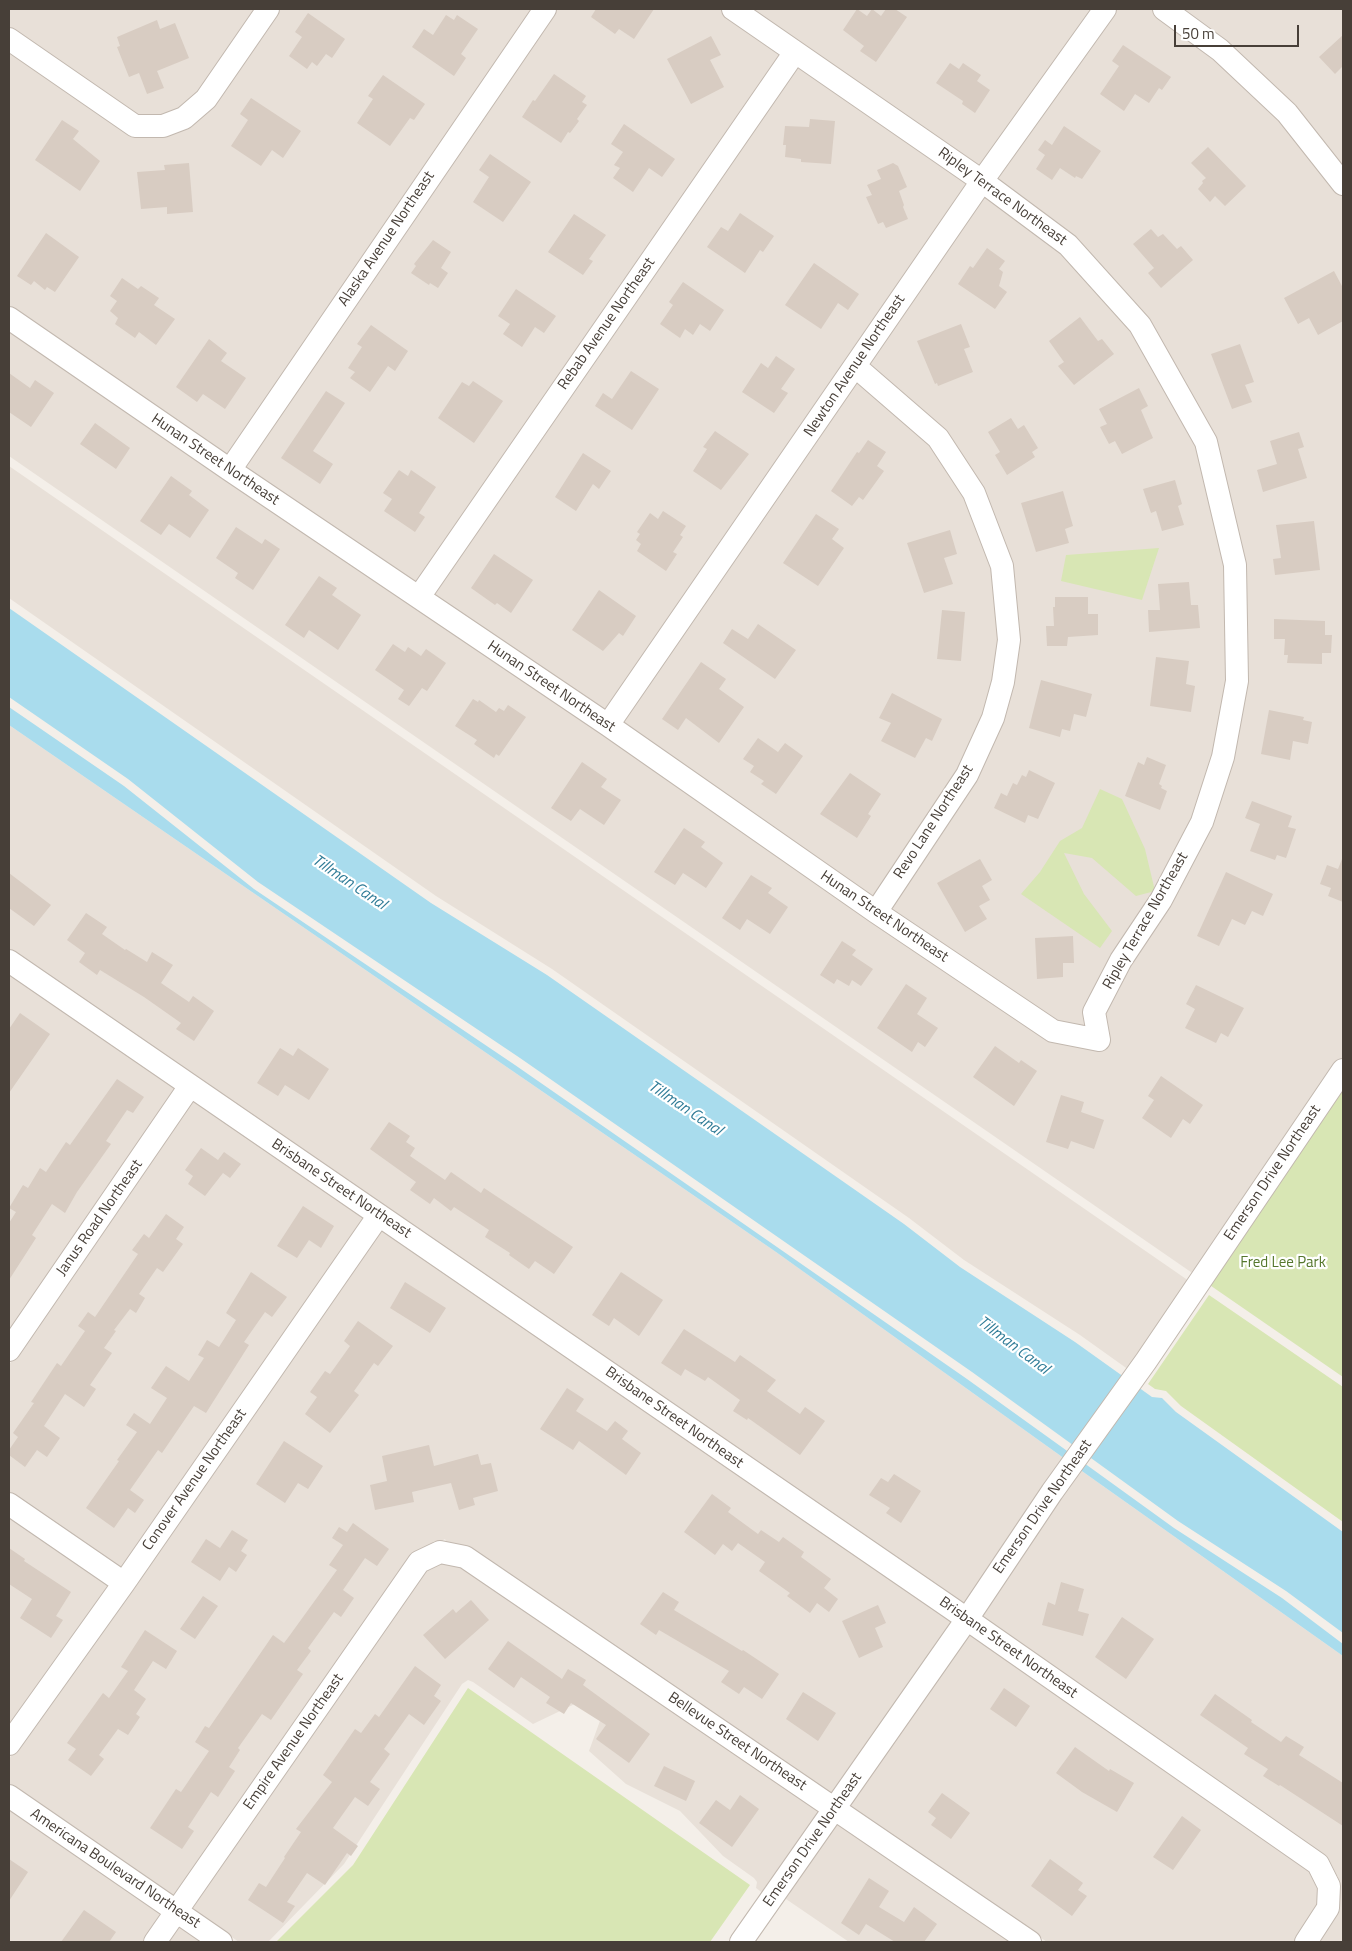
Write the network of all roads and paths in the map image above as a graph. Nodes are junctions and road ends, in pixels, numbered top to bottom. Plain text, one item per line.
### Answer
1 (268, 9) edge
2 (545, 9) edge
3 (733, 9) edge
4 (1105, 9) edge
5 (1164, 9) edge
6 (9, 38) edge
7 (795, 52) junction
8 (982, 181) junction
9 (1343, 184) edge
10 (9, 318) edge
11 (856, 366) junction
12 (230, 470) junction
13 (419, 597) junction
14 (608, 725) junction
15 (876, 912) junction
16 (9, 961) edge
17 (1099, 1040) joint
18 (1343, 1070) edge
19 (190, 1086) junction
20 (379, 1214) junction
21 (9, 1350) edge
22 (9, 1504) edge
23 (440, 1552) joint
24 (124, 1583) junction
25 (967, 1619) junction
26 (9, 1744) edge
27 (9, 1796) edge
28 (834, 1808) junction
29 (176, 1911) junction
30 (155, 1942) edge
31 (221, 1942) edge
32 (741, 1942) edge
33 (1030, 1942) edge
34 (1306, 1942) edge

1 - 6 street
2 - 12 street, Alaska Avenue Northeast
3 - 7 street, Ripley Terrace Northeast
4 - 8 street, Newton Avenue Northeast
5 - 9 street
7 - 8 street, Ripley Terrace Northeast
7 - 13 street, Rebab Avenue Northeast
8 - 11 street, Newton Avenue Northeast
8 - 17 street, Ripley Terrace Northeast
10 - 12 street, Hunan Street Northeast
11 - 14 street, Newton Avenue Northeast
11 - 15 street, Revo Lane Northeast
12 - 13 street, Hunan Street Northeast
13 - 14 street, Hunan Street Northeast
14 - 15 street, Hunan Street Northeast
15 - 17 street, Hunan Street Northeast
16 - 19 street, Brisbane Street Northeast
18 - 25 street, Emerson Drive Northeast
19 - 20 street, Brisbane Street Northeast
19 - 21 street, Janus Road Northeast
20 - 24 street, Conover Avenue Northeast
20 - 25 street, Brisbane Street Northeast
22 - 24 street
23 - 28 street, Bellevue Street Northeast
23 - 29 street, Empire Avenue Northeast
24 - 26 street, Conover Avenue Northeast
25 - 28 street, Emerson Drive Northeast
25 - 34 street, Brisbane Street Northeast
27 - 29 street, Americana Boulevard Northeast
28 - 32 street, Emerson Drive Northeast
28 - 33 street, Bellevue Street Northeast
29 - 30 street, Empire Avenue Northeast
29 - 31 street, Americana Boulevard Northeast

